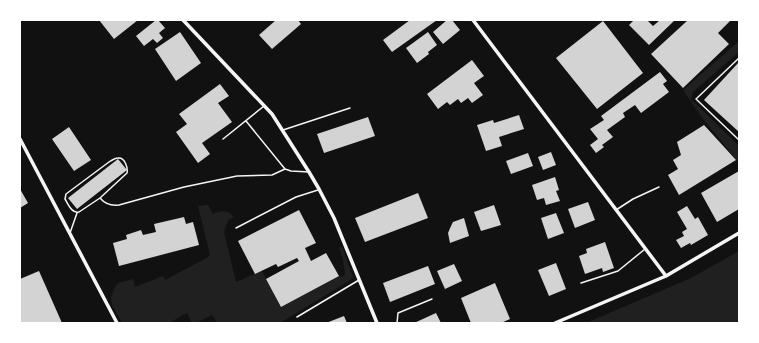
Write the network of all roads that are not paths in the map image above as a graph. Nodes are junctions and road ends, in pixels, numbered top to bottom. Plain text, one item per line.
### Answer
1 (183, 20) edge
2 (474, 20) edge
3 (739, 58) edge
4 (264, 106) junction
5 (350, 108) dead end
6 (246, 121) junction
7 (281, 130) junction
8 (20, 138) edge
9 (223, 139) dead end
10 (739, 140) edge
11 (286, 169) junction
12 (308, 172) junction
13 (659, 187) dead end
14 (319, 189) junction
15 (100, 198) junction
16 (616, 210) junction
17 (77, 213) junction
18 (236, 228) dead end
19 (739, 233) edge
20 (70, 234) junction
21 (645, 249) junction
22 (666, 276) junction
23 (359, 280) junction
24 (581, 283) dead end
25 (432, 298) dead end
26 (297, 317) dead end
27 (117, 323) edge
28 (377, 323) edge
29 (397, 323) edge
30 (555, 323) edge

1 - 4 street
2 - 16 street
3 - 10 lane
4 - 6 lane
4 - 7 street
5 - 7 lane
6 - 9 lane
6 - 11 lane
7 - 12 street
8 - 20 street
11 - 12 lane
11 - 15 lane
12 - 14 street
13 - 16 lane
14 - 18 lane
14 - 23 street
15 - 17 lane
15 - 17 lane
16 - 21 street
17 - 20 lane
19 - 22 street
20 - 27 street
21 - 22 street
21 - 24 lane
22 - 30 street
23 - 26 lane
23 - 28 street
25 - 29 lane

